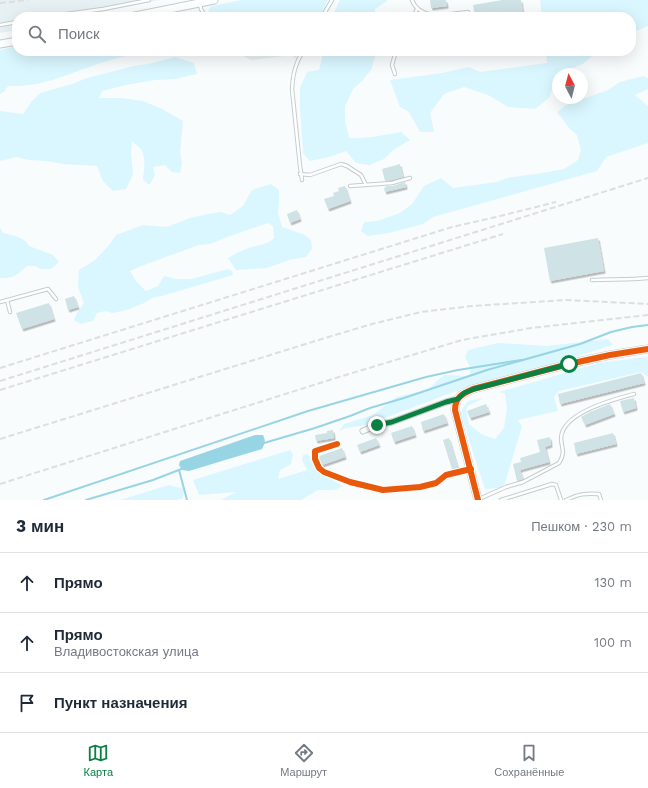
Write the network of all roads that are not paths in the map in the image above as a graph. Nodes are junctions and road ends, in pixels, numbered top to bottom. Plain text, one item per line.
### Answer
1 (148, 0) edge
2 (214, 0) edge
3 (332, 0) edge
4 (412, 0) edge
5 (200, 3) junction
6 (417, 9) junction
7 (81, 12) edge
8 (155, 12) edge
9 (202, 12) edge
10 (325, 12) edge
11 (416, 12) edge
12 (422, 12) edge
13 (12, 23) edge
14 (0, 24) edge
15 (12, 41) edge
16 (0, 44) edge
17 (300, 56) edge
18 (395, 56) edge
19 (395, 74) dead end
20 (300, 174) junction
21 (410, 178) dead end
22 (302, 180) dead end
23 (366, 185) junction
24 (350, 186) dead end
25 (648, 278) edge
26 (592, 280) dead end
27 (56, 299) dead end
28 (7, 300) junction
29 (0, 302) edge
30 (10, 312) dead end
31 (648, 349) edge
32 (634, 394) dead end
33 (458, 399) junction
34 (363, 431) dead end
35 (337, 444) dead end
36 (471, 469) junction
37 (478, 500) edge
38 (500, 500) edge
39 (561, 500) edge
40 (566, 500) edge
41 (601, 500) edge

1 - 7 lane
2 - 5 street
3 - 10 lane
4 - 6 lane
5 - 8 street
5 - 9 lane
6 - 11 lane
6 - 12 lane
13 - 14 lane
15 - 16 street
17 - 20 lane
18 - 19 lane
20 - 22 lane
20 - 23 lane
21 - 23 lane
23 - 24 lane
25 - 26 lane
27 - 28 lane
28 - 29 lane
28 - 30 lane
31 - 33 street
32 - 37 lane
33 - 34 street
33 - 36 street
35 - 36 street
36 - 37 street
38 - 39 lane
40 - 41 lane

